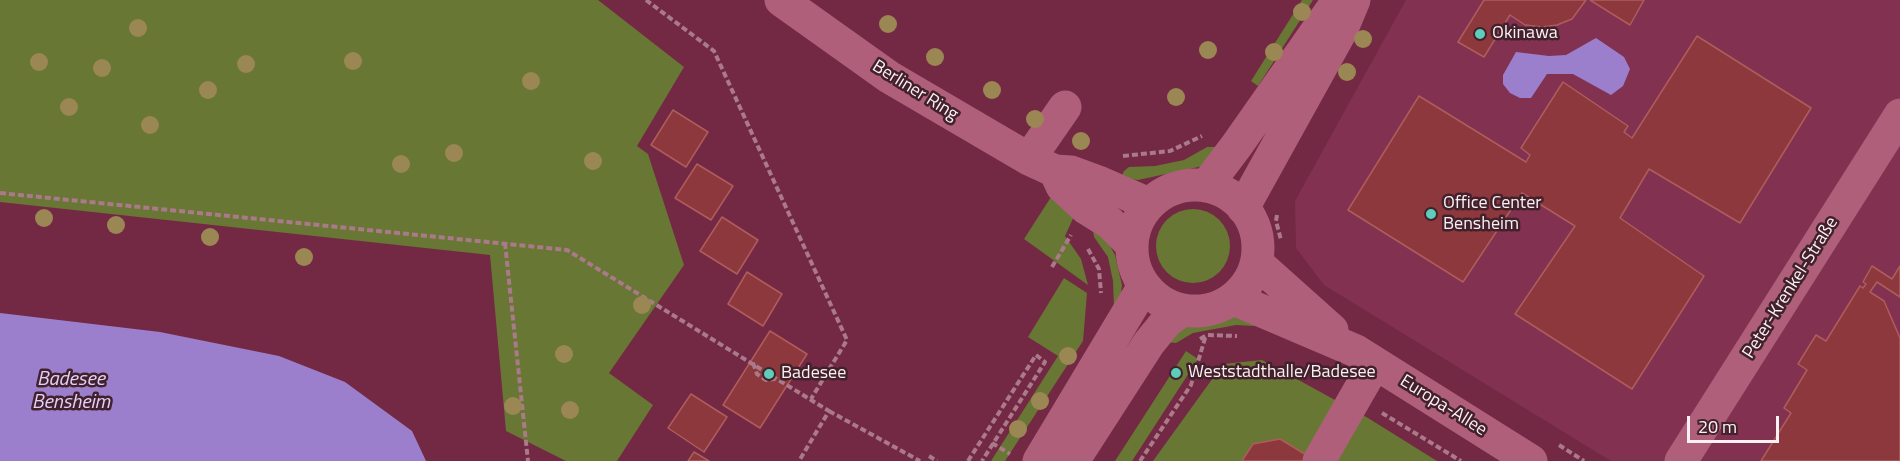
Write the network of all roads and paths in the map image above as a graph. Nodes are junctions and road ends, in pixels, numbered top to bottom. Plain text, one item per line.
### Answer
1 (646, 0) edge
2 (1340, 0) edge
3 (1354, 0) edge
4 (794, 4) edge
5 (1065, 107) dead end
6 (1900, 115) edge
7 (1205, 135) dead end
8 (1116, 157) dead end
9 (1042, 165) junction
10 (1206, 186) junction
11 (0, 193) edge
12 (1149, 204) junction
13 (1244, 208) junction
14 (1277, 212) dead end
15 (1076, 227) dead end
16 (505, 243) junction
17 (1086, 244) dead end
18 (1131, 244) junction
19 (1269, 253) junction
20 (1052, 267) dead end
21 (1144, 286) junction
22 (1233, 299) junction
23 (1102, 302) dead end
24 (1181, 310) junction
25 (1206, 335) junction
26 (1240, 336) dead end
27 (1197, 340) dead end
28 (1365, 357) junction
29 (811, 399) junction
30 (829, 411) junction
31 (929, 456) dead end
32 (528, 461) edge
33 (799, 461) edge
34 (920, 461) edge
35 (938, 461) edge
36 (968, 461) edge
37 (982, 461) edge
38 (1039, 461) edge
39 (1073, 461) edge
40 (1140, 461) edge
41 (1319, 461) edge
42 (1531, 461) edge
43 (1681, 461) edge

1 - 29 path
2 - 10 street
3 - 13 street
4 - 9 street, Berliner Ring
5 - 9 street
6 - 43 street, Peter-Krenkel-Straße
7 - 8 path
9 - 12 street, Berliner Ring
9 - 18 street, Berliner Ring
10 - 12 street
10 - 13 street
11 - 16 path
12 - 18 street
13 - 19 street
14 - 19 path
15 - 20 path
16 - 29 path
16 - 32 path
17 - 23 path
18 - 21 street
19 - 22 street
19 - 28 street, Europa-Allee
21 - 24 street
21 - 38 street
22 - 24 street
22 - 28 street, Europa-Allee
24 - 39 street
25 - 26 path
25 - 27 path
25 - 40 path
28 - 41 street
28 - 42 street, Europa-Allee
29 - 30 path
30 - 33 path
30 - 34 path
31 - 35 path
36 - 37 path

